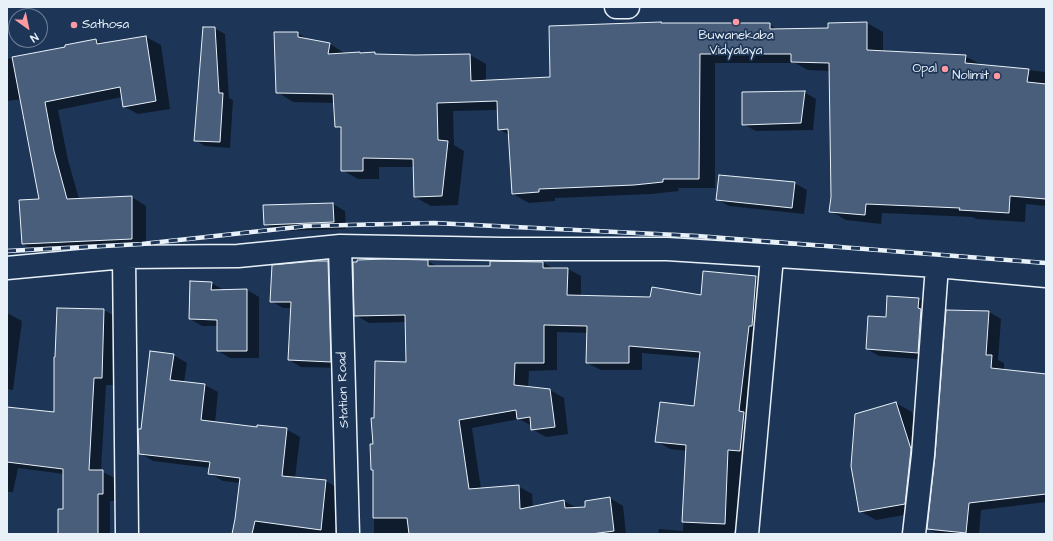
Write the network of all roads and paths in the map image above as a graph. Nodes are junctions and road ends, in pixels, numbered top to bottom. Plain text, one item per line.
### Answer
1 (616, 7) edge
2 (628, 7) edge
3 (340, 246) junction
4 (124, 257) junction
5 (772, 257) junction
6 (937, 266) junction
7 (7, 268) edge
8 (1046, 276) edge
9 (127, 534) edge
10 (348, 534) edge
11 (747, 534) edge
12 (914, 534) edge

1 - 2 street
3 - 4 street
3 - 5 street
3 - 10 street, Station Road
4 - 7 street
4 - 9 street
5 - 6 street
5 - 11 street
6 - 8 street
6 - 12 street

